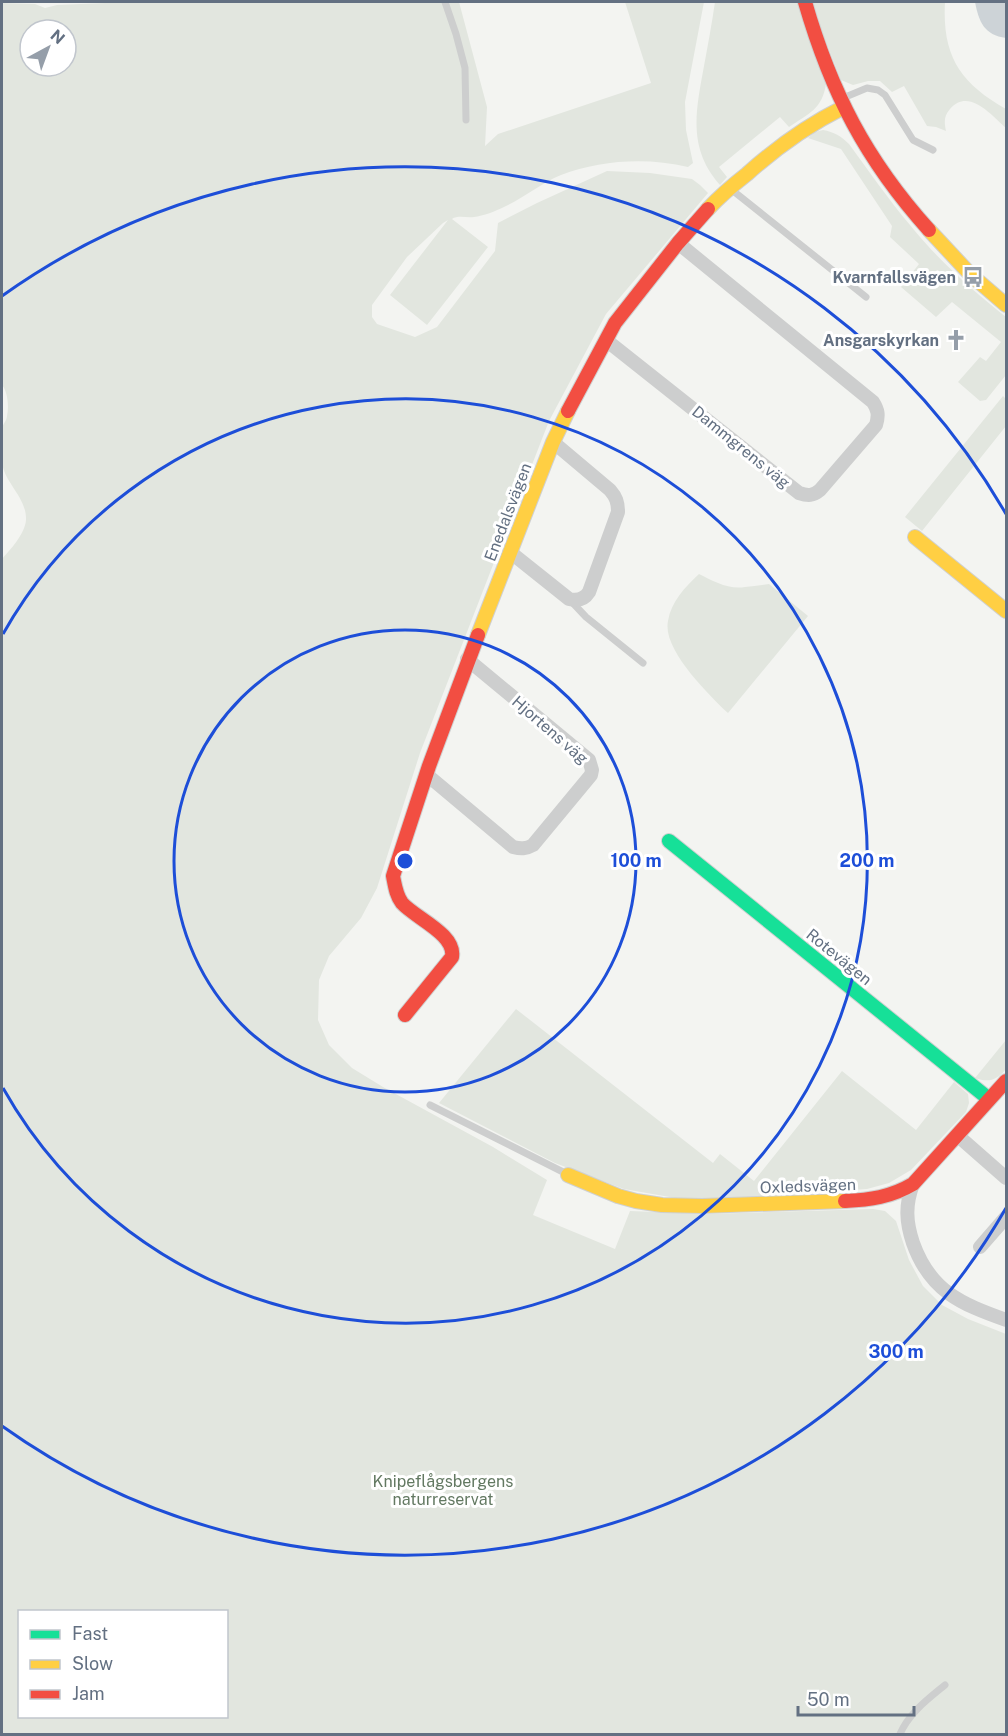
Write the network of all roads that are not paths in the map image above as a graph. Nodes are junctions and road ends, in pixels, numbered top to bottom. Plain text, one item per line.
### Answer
1 (445, 2) edge
2 (805, 2) edge
3 (842, 103) junction
4 (466, 120) dead end
5 (933, 150) dead end
6 (729, 188) junction
7 (678, 243) junction
8 (866, 297) dead end
9 (1006, 305) edge
10 (606, 340) junction
11 (553, 442) junction
12 (915, 537) dead end
13 (510, 552) junction
14 (569, 599) junction
15 (1006, 611) edge
16 (467, 659) junction
17 (643, 663) dead end
18 (426, 774) junction
19 (669, 841) dead end
20 (405, 1015) dead end
21 (1006, 1081) edge
22 (989, 1100) junction
23 (430, 1105) dead end
24 (957, 1135) junction
25 (568, 1175) joint
26 (1006, 1178) edge
27 (913, 1184) junction
28 (1006, 1217) edge
29 (980, 1247) dead end
30 (1006, 1320) edge
31 (945, 1685) dead end
32 (900, 1734) edge

1 - 4 lane
2 - 3 street
3 - 5 lane
3 - 6 street, Enedalsvägen
3 - 9 street
6 - 7 street, Enedalsvägen
6 - 8 lane
7 - 10 street, Enedalsvägen
7 - 10 street, Dammgrens väg
10 - 11 street, Enedalsvägen
11 - 13 street, Enedalsvägen
11 - 14 street
12 - 15 street
13 - 14 street
13 - 16 street, Enedalsvägen
14 - 17 lane
16 - 18 street, Enedalsvägen
16 - 18 street, Hjortens väg
18 - 20 street, Enedalsvägen
19 - 22 street, Rotevägen
21 - 22 street, Oxledsvägen
22 - 24 street, Oxledsvägen
23 - 25 lane
24 - 26 street
24 - 27 street, Oxledsvägen
25 - 27 street, Oxledsvägen
27 - 30 street
28 - 29 street
31 - 32 lane

